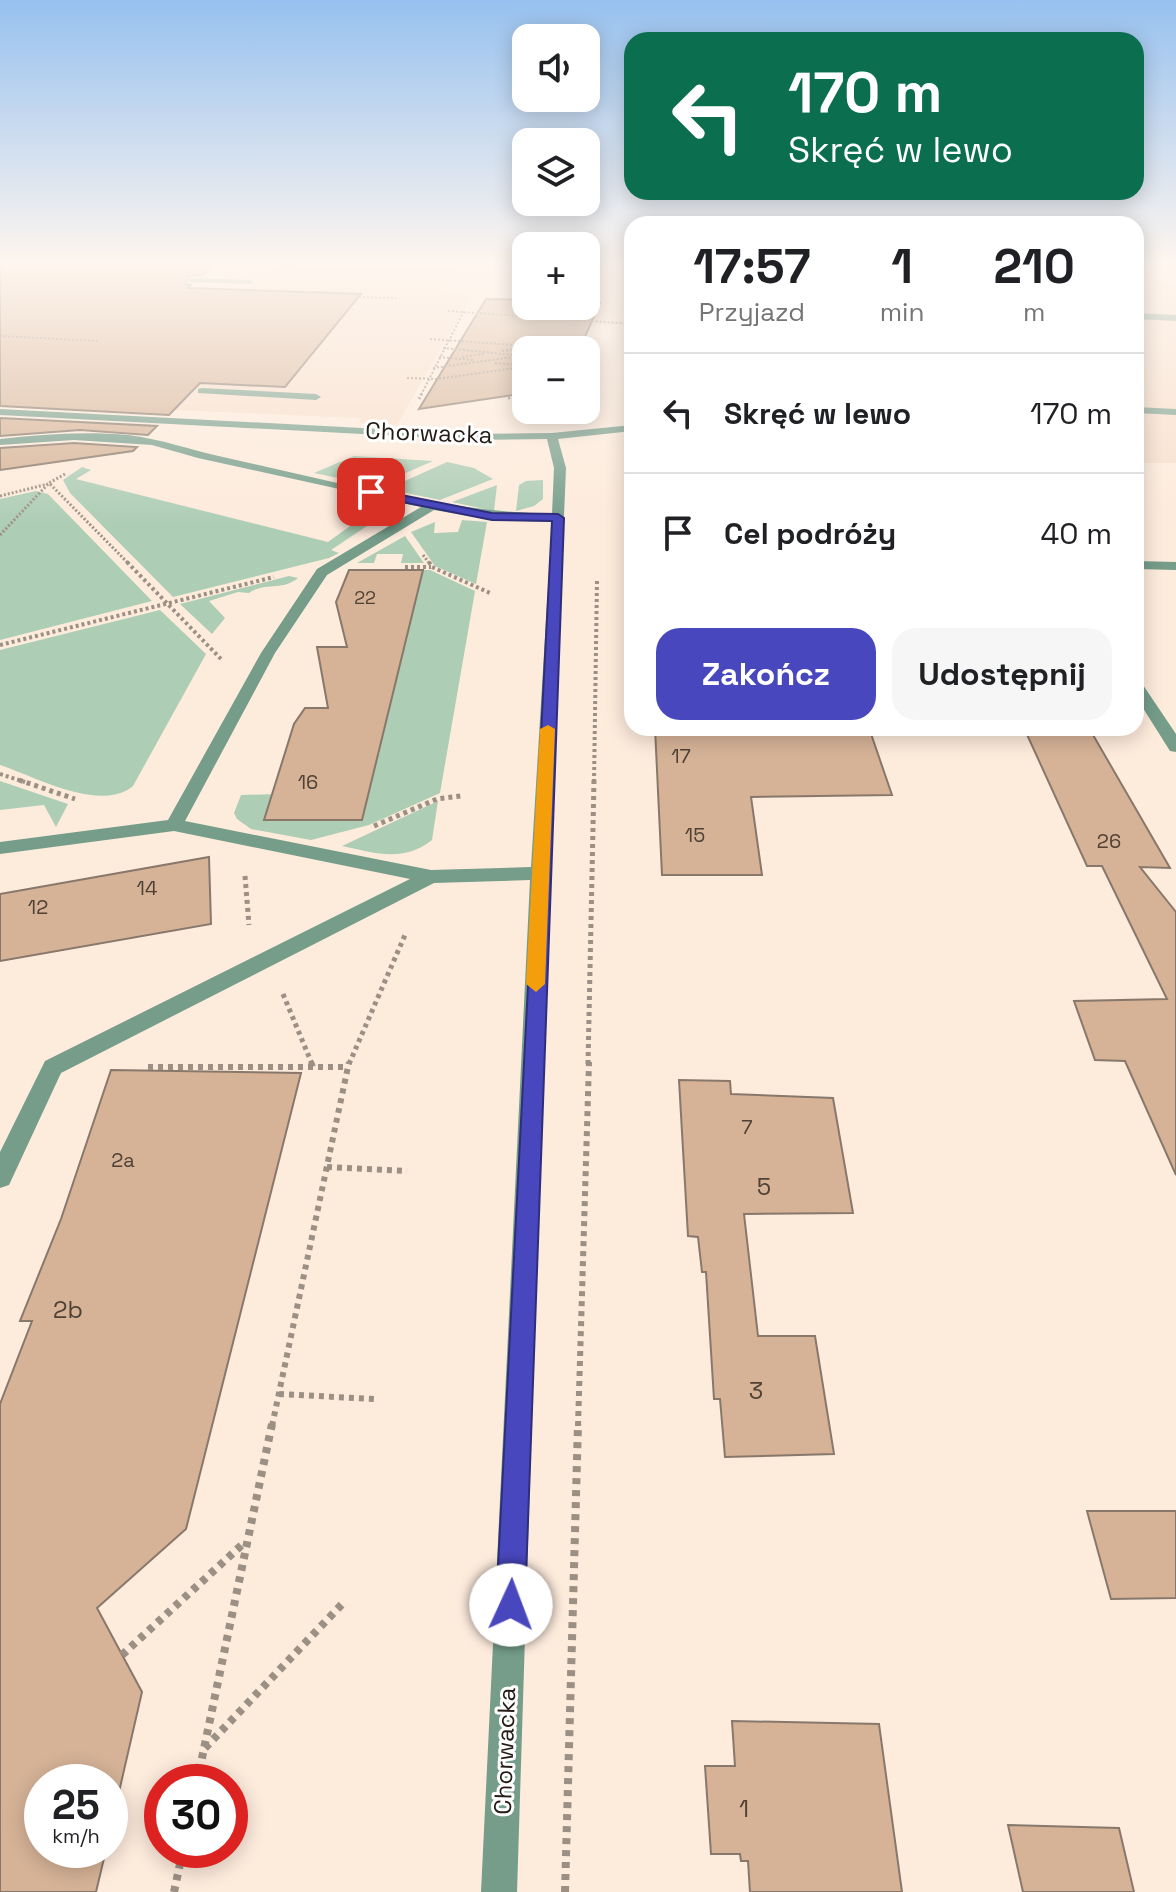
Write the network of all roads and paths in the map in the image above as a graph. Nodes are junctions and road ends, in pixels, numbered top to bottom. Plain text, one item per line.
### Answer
1 (442, 351) edge
2 (475, 351) edge
3 (506, 351) edge
4 (491, 353) junction
5 (512, 355) edge
6 (439, 357) junction
7 (512, 357) edge
8 (453, 358) junction
9 (482, 361) junction
10 (512, 364) edge
11 (433, 368) junction
12 (512, 368) edge
13 (407, 378) dead end
14 (428, 379) junction
15 (202, 391) dead end
16 (316, 397) dead end
17 (512, 398) edge
18 (498, 400) dead end
19 (418, 401) dead end
20 (1144, 410) edge
21 (0, 412) edge
22 (1176, 412) edge
23 (624, 429) edge
24 (552, 436) junction
25 (126, 440) junction
26 (0, 442) edge
27 (49, 483) junction
28 (0, 496) edge
29 (432, 506) junction
30 (558, 518) junction
31 (401, 525) junction
32 (0, 535) edge
33 (1144, 565) edge
34 (1176, 566) edge
35 (597, 570) dead end
36 (322, 572) junction
37 (490, 593) dead end
38 (167, 603) junction
39 (0, 645) edge
40 (258, 672) junction
41 (1144, 697) edge
42 (1176, 747) edge
43 (461, 796) dead end
44 (174, 825) junction
45 (0, 848) edge
46 (316, 854) junction
47 (540, 873) junction
48 (431, 877) junction
49 (145, 1067) dead end
50 (347, 1067) junction
51 (327, 1167) junction
52 (407, 1171) dead end
53 (0, 1177) edge
54 (279, 1394) junction
55 (374, 1399) dead end
56 (247, 1540) junction
57 (345, 1601) dead end
58 (122, 1655) dead end
59 (204, 1749) junction
60 (201, 1764) edge
61 (179, 1868) edge
62 (174, 1892) edge
63 (499, 1892) edge
64 (565, 1892) edge

1 - 6 path
2 - 4 path
3 - 4 path
4 - 5 path
4 - 8 path
6 - 8 path
6 - 11 path
7 - 9 path
8 - 9 path
9 - 10 path
9 - 11 path
11 - 14 path
12 - 14 path
13 - 14 path
14 - 19 path
15 - 16 street
17 - 18 path
20 - 22 street
21 - 24 street, Chorwacka
23 - 24 street
24 - 30 street, Chorwacka
25 - 26 street
25 - 27 path
25 - 29 street
27 - 28 path
27 - 32 path
27 - 38 path
29 - 30 street
29 - 31 street
30 - 47 street, Chorwacka
31 - 36 street
31 - 37 path
33 - 34 street
35 - 64 path
36 - 38 path
36 - 40 street
38 - 39 path
38 - 40 path
40 - 44 street
41 - 42 street
43 - 46 path
44 - 45 street
44 - 46 street
46 - 48 street
47 - 48 street
47 - 63 street, Chorwacka
48 - 50 path
48 - 53 street
49 - 50 path
50 - 51 path
51 - 52 path
51 - 54 path
54 - 55 path
54 - 56 path
56 - 58 path
56 - 59 path
57 - 59 path
59 - 60 path
61 - 62 path

